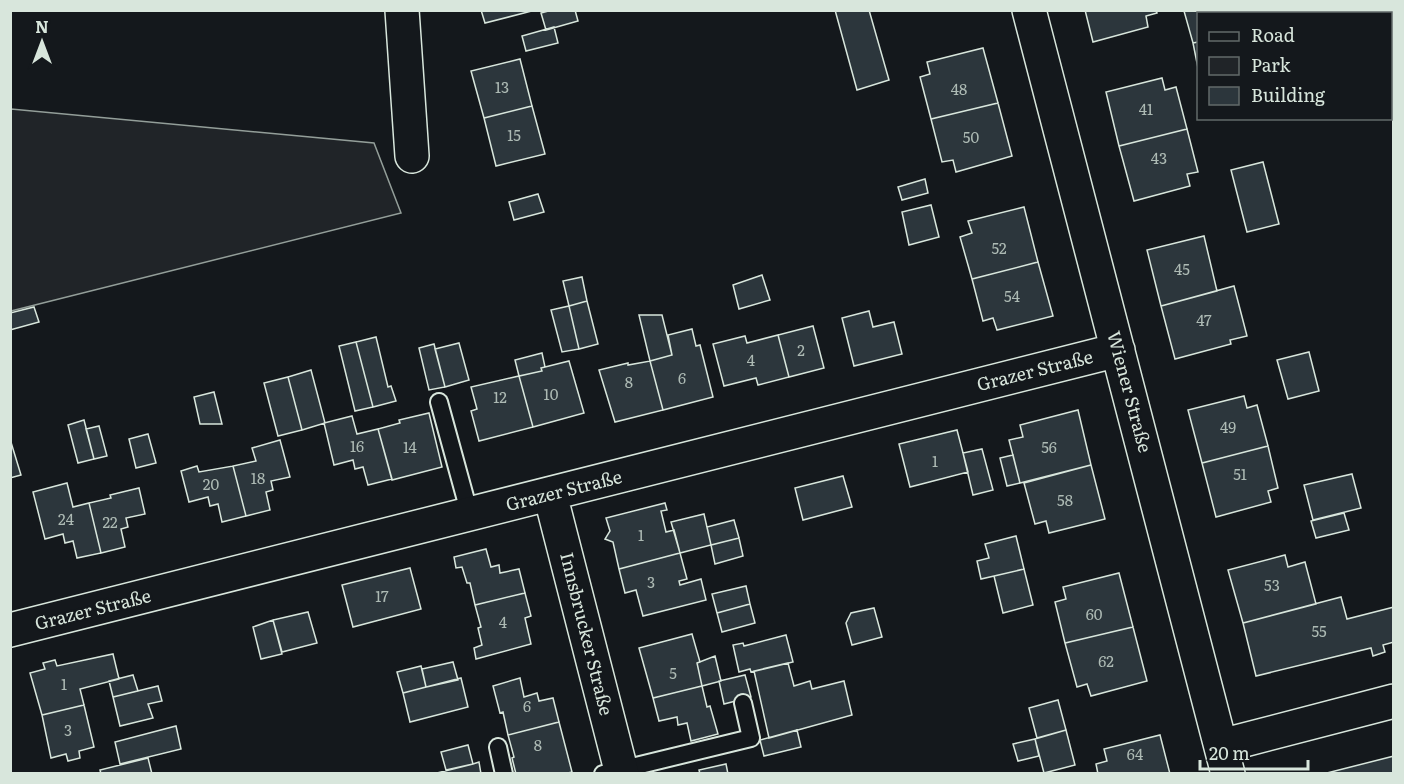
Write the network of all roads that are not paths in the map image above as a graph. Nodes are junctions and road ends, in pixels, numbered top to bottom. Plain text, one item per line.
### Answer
1 (402, 10) edge
2 (1029, 10) edge
3 (412, 156) dead end
4 (1118, 350) junction
5 (439, 402) dead end
6 (550, 494) junction
7 (470, 515) junction
8 (10, 630) edge
9 (1394, 701) edge
10 (743, 703) dead end
11 (498, 747) dead end
12 (1224, 760) edge
13 (616, 772) edge
14 (504, 774) edge

1 - 3 street
2 - 4 street, Wiener Straße
4 - 6 street, Grazer Straße
4 - 12 street, Wiener Straße
5 - 7 lane
6 - 7 street, Grazer Straße
6 - 13 street, Innsbrucker Straße
7 - 8 street, Grazer Straße
9 - 12 street
10 - 13 lane
11 - 14 lane

